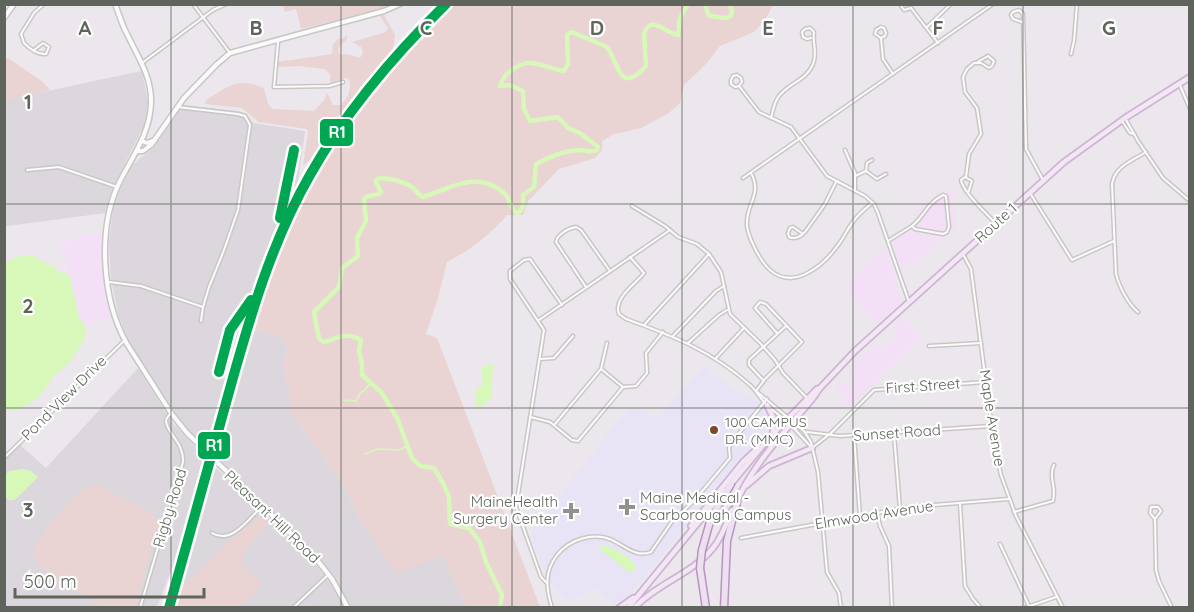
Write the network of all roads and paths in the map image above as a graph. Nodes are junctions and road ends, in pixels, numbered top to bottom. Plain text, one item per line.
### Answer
1 (14, 4) edge
2 (44, 4) edge
3 (115, 4) edge
4 (193, 4) edge
5 (226, 4) edge
6 (400, 4) edge
7 (900, 4) edge
8 (951, 4) edge
9 (993, 4) edge
10 (1077, 4) edge
11 (911, 6) edge
12 (5, 16) edge
13 (203, 17) junction
14 (1022, 22) junction
15 (927, 27) junction
16 (811, 38) dead end
17 (881, 38) dead end
18 (278, 39) junction
19 (938, 43) junction
20 (34, 50) junction
21 (230, 53) junction
22 (1071, 54) dead end
23 (142, 63) junction
24 (976, 63) junction
25 (893, 74) junction
26 (1190, 77) edge
27 (343, 82) dead end
28 (1179, 84) junction
29 (739, 86) dead end
30 (318, 87) junction
31 (318, 94) dead end
32 (177, 107) junction
33 (1190, 109) edge
34 (771, 118) junction
35 (1124, 119) junction
36 (800, 138) junction
37 (155, 140) junction
38 (142, 141) junction
39 (137, 150) junction
40 (845, 150) dead end
41 (1146, 152) junction
42 (872, 160) dead end
43 (27, 170) dead end
44 (866, 171) junction
45 (751, 173) junction
46 (886, 174) dead end
47 (855, 176) junction
48 (966, 177) junction
49 (743, 178) dead end
50 (1043, 180) junction
51 (836, 182) junction
52 (117, 187) junction
53 (855, 191) junction
54 (968, 193) junction
55 (1030, 193) junction
56 (1190, 201) edge
57 (872, 202) junction
58 (632, 206) dead end
59 (996, 224) junction
60 (912, 226) junction
61 (669, 230) junction
62 (803, 234) junction
63 (1060, 240) junction
64 (1114, 240) junction
65 (888, 241) junction
66 (1055, 243) dead end
67 (709, 254) junction
68 (962, 254) junction
69 (630, 257) junction
70 (610, 272) junction
71 (107, 281) junction
72 (724, 286) junction
73 (586, 288) junction
74 (909, 302) junction
75 (562, 305) junction
76 (203, 307) junction
77 (728, 310) junction
78 (1138, 312) dead end
79 (539, 320) junction
80 (201, 321) dead end
81 (644, 325) junction
82 (786, 326) junction
83 (744, 328) junction
84 (663, 332) junction
85 (777, 333) junction
86 (573, 336) dead end
87 (673, 336) junction
88 (125, 340) junction
89 (607, 343) dead end
90 (688, 343) junction
91 (981, 343) junction
92 (929, 346) dead end
93 (763, 347) junction
94 (716, 358) junction
95 (540, 359) junction
96 (778, 367) junction
97 (602, 369) junction
98 (764, 381) junction
99 (986, 382) junction
100 (623, 387) junction
101 (819, 388) junction
102 (756, 391) junction
103 (807, 398) junction
104 (766, 402) junction
105 (171, 413) junction
106 (530, 417) junction
107 (789, 421) junction
108 (555, 425) junction
109 (991, 426) junction
110 (804, 431) junction
111 (894, 433) junction
112 (816, 435) junction
113 (828, 436) junction
114 (854, 436) junction
115 (771, 437) junction
116 (765, 443) junction
117 (820, 443) junction
118 (812, 448) junction
119 (4, 458) edge
120 (1054, 465) dead end
121 (731, 484) junction
122 (740, 494) junction
123 (1009, 499) junction
124 (736, 502) junction
125 (960, 504) junction
126 (262, 506) junction
127 (900, 509) junction
128 (1014, 512) junction
129 (877, 513) junction
130 (860, 516) junction
131 (1155, 519) dead end
132 (822, 523) junction
133 (212, 533) dead end
134 (741, 538) dead end
135 (1000, 544) dead end
136 (676, 548) junction
137 (1002, 550) junction
138 (996, 551) dead end
139 (328, 574) junction
140 (547, 583) junction
141 (643, 588) junction
142 (1057, 597) junction
143 (1029, 606) junction
144 (140, 608) edge
145 (293, 608) edge
146 (348, 608) edge
147 (552, 608) edge
148 (619, 608) edge
149 (628, 608) edge
150 (634, 608) edge
151 (706, 608) edge
152 (724, 608) edge
153 (841, 608) edge
154 (892, 608) edge
155 (981, 608) edge
156 (1024, 608) edge
157 (1063, 608) edge
158 (1172, 608) edge

1 - 12 street
2 - 20 street
3 - 23 street, Pleasant Hill Road
4 - 13 street
5 - 13 street
6 - 18 street
7 - 11 street
8 - 15 street
9 - 19 street
10 - 22 street
11 - 15 street
13 - 21 street
13 - 23 street
14 - 14 street
14 - 50 street
15 - 19 street
16 - 34 street
17 - 25 street
18 - 21 street
18 - 30 street
19 - 25 street
20 - 20 street
21 - 32 street
23 - 38 street, Pleasant Hill Road
24 - 24 street
24 - 48 street
25 - 36 street
26 - 28 main road, Route 1
27 - 30 street
28 - 33 street
28 - 35 main road, Route 1
29 - 34 street
30 - 31 street
32 - 37 street
32 - 76 street
34 - 36 street
35 - 41 street
35 - 50 main road, Route 1
36 - 45 street
36 - 51 street
37 - 38 street
37 - 39 street
38 - 39 street, Pleasant Hill Road
39 - 52 street, Pleasant Hill Road
40 - 47 street
41 - 56 street
41 - 64 street
42 - 44 street
43 - 52 street
44 - 46 street
44 - 47 street
45 - 49 street
45 - 57 street
47 - 53 street
48 - 54 street
48 - 54 street
50 - 55 main road, Route 1
51 - 53 street
51 - 62 street
52 - 71 street, Pleasant Hill Road
53 - 57 street
54 - 59 street
55 - 59 main road, Route 1
55 - 63 street
57 - 65 street
58 - 61 street
59 - 68 main road, Route 1
60 - 60 street
60 - 65 street
61 - 67 street
61 - 69 street
62 - 62 street
63 - 64 street
63 - 66 street
64 - 78 street
65 - 74 street
67 - 72 street
67 - 81 street
68 - 74 main road, Route 1
68 - 91 street, Maple Avenue
69 - 70 street
69 - 81 street
70 - 73 street
70 - 73 street
71 - 76 street
71 - 88 street, Pleasant Hill Road
72 - 77 street
72 - 87 street
73 - 75 street
74 - 101 main road, Route 1
75 - 79 street
75 - 79 street
76 - 80 street
77 - 83 street
77 - 90 street
79 - 95 street
81 - 84 street
82 - 85 street
82 - 85 street
82 - 96 street
83 - 93 street
83 - 94 street
84 - 87 street
84 - 100 street
85 - 93 street
86 - 95 street
87 - 90 street
88 - 105 street, Pleasant Hill Road
88 - 119 street, Pond View Drive
89 - 97 street
90 - 94 street
91 - 92 street
91 - 99 street, Maple Avenue
93 - 96 street
93 - 98 street
94 - 102 street
95 - 106 street
96 - 98 street
96 - 103 street
97 - 100 street
97 - 108 street
98 - 102 street
99 - 109 street, Maple Avenue
99 - 113 street, First Street
100 - 108 street
101 - 103 main road, Route 1
101 - 107 main road, Route 1
102 - 104 street
103 - 107 main road, Route 1
104 - 107 street
104 - 107 street
104 - 115 main road
104 - 140 street
105 - 126 street, Pleasant Hill Road
105 - 144 street, Rigby Road
106 - 108 street
106 - 140 street
107 - 110 street
107 - 115 main road, Route 1
107 - 118 street
107 - 122 main road, Route 1
109 - 111 street, Sunset Road
109 - 123 street, Maple Avenue
110 - 112 street, Sunset Road
110 - 118 street
111 - 114 street, Sunset Road
111 - 127 street
112 - 113 street, Sunset Road
112 - 117 street
113 - 114 street, Sunset Road
113 - 117 street, First Street
114 - 130 street
115 - 116 main road, Route 1
116 - 121 main road, Route 1
116 - 136 main road
117 - 118 street, First Street
118 - 122 main road
118 - 132 street
120 - 128 street
121 - 136 main road, Route 1
121 - 151 highway, bridge
122 - 124 main road, Route 1
123 - 125 street, Elmwood Avenue
123 - 128 street, Maple Avenue
124 - 150 main road, Route 1
124 - 152 highway
125 - 127 street, Elmwood Avenue
125 - 155 street
126 - 133 street
126 - 139 street, Pleasant Hill Road
127 - 129 street, Elmwood Avenue
128 - 142 street, Maple Avenue
129 - 130 street, Elmwood Avenue
129 - 154 street
130 - 132 street, Elmwood Avenue
131 - 158 street
132 - 134 street, Elmwood Avenue
132 - 153 street
135 - 137 street
136 - 141 main road, Route 1
137 - 138 street
137 - 143 street
139 - 145 street
139 - 146 street, Pleasant Hill Road
140 - 147 street
141 - 148 main road
141 - 149 main road, Route 1
142 - 143 street
142 - 157 street, Maple Avenue
143 - 156 street

